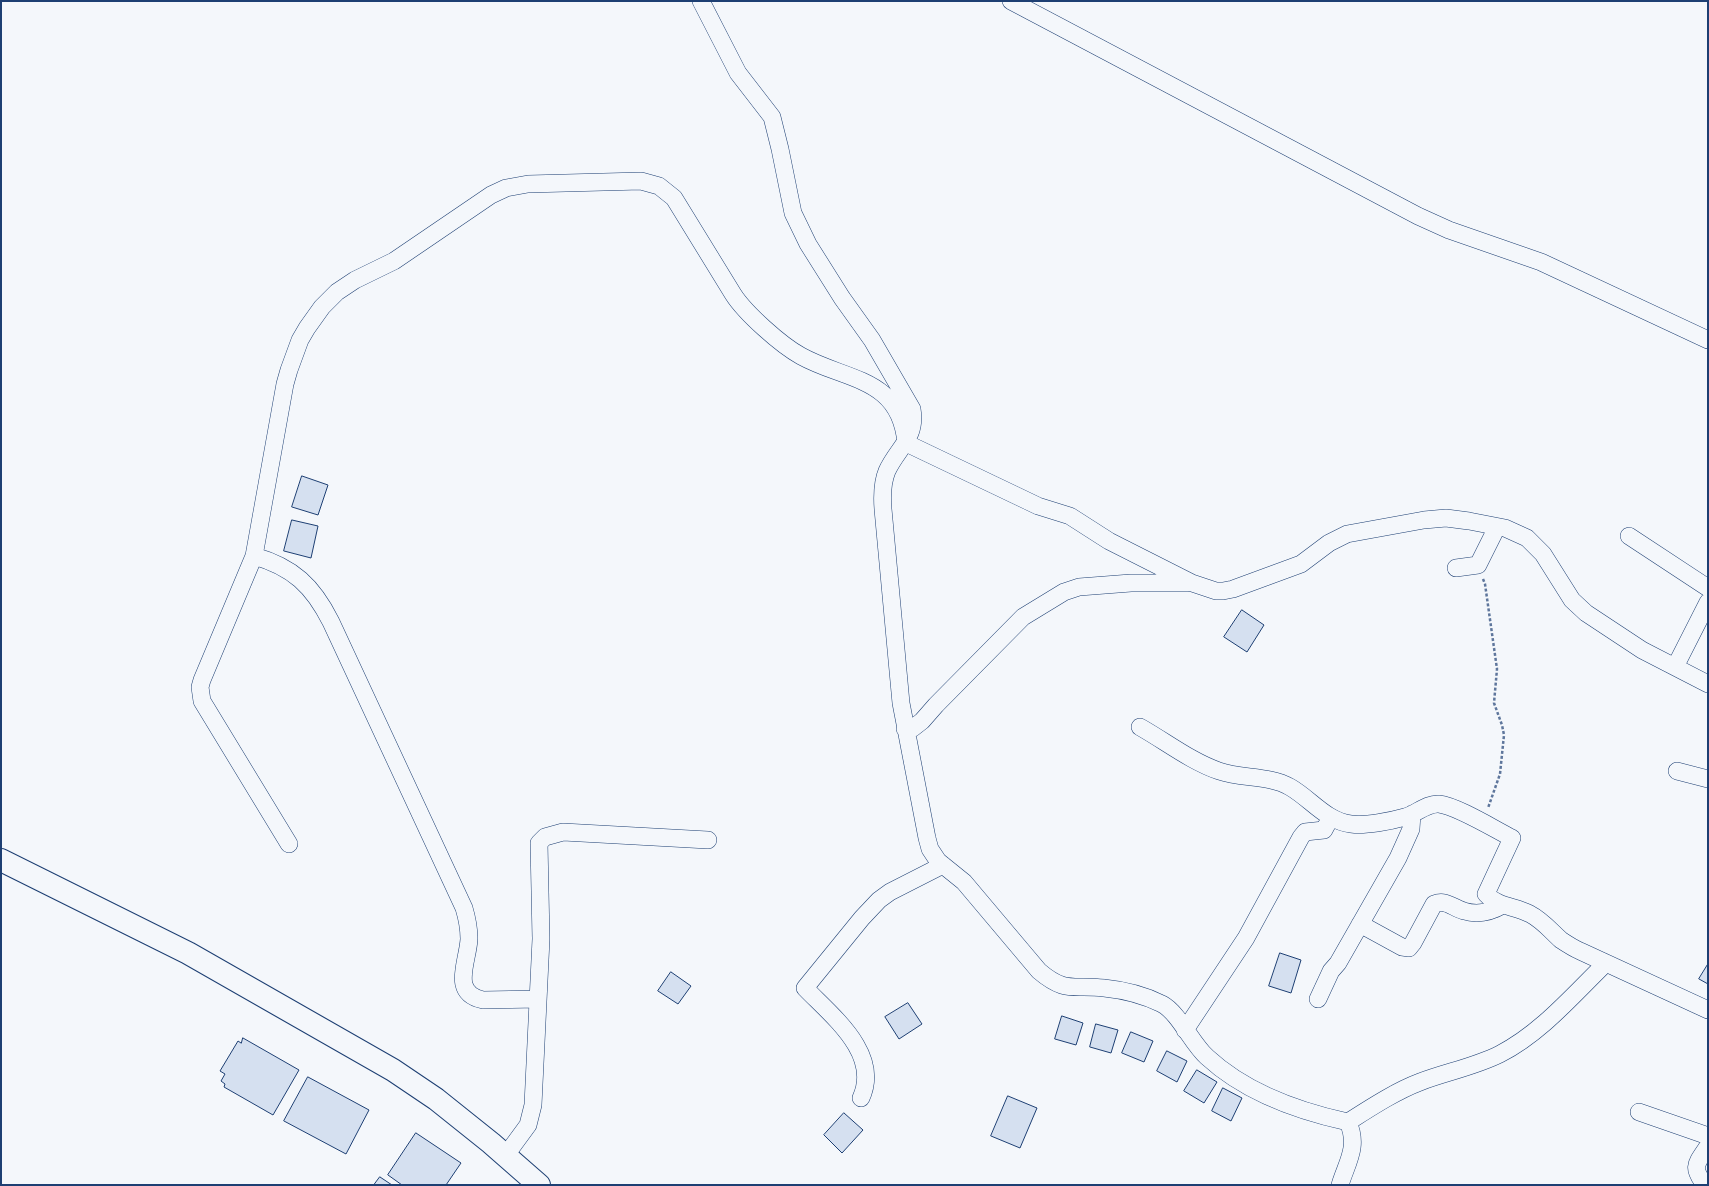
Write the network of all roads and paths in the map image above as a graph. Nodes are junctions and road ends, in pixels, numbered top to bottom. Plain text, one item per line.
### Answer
1 (701, 1) edge
2 (1011, 1) edge
3 (1708, 340) edge
4 (906, 443) junction
5 (1497, 527) junction
6 (1629, 536) dead end
7 (254, 556) junction
8 (1478, 565) junction
9 (1456, 568) dead end
10 (1192, 583) junction
11 (1708, 588) edge
12 (1708, 602) edge
13 (1675, 667) junction
14 (1708, 684) edge
15 (1140, 727) dead end
16 (905, 729) junction
17 (1677, 771) dead end
18 (1708, 779) edge
19 (1412, 814) junction
20 (1331, 817) junction
21 (1481, 822) junction
22 (708, 840) dead end
23 (290, 844) dead end
24 (1, 860) edge
25 (942, 865) junction
26 (1503, 905) junction
27 (1360, 924) junction
28 (1606, 963) junction
29 (538, 999) junction
30 (1318, 999) dead end
31 (1708, 1010) edge
32 (1185, 1030) junction
33 (862, 1098) dead end
34 (1639, 1112) dead end
35 (1348, 1122) junction
36 (1708, 1136) edge
37 (1708, 1146) edge
38 (506, 1156) junction
39 (539, 1185) edge
40 (1340, 1185) edge
41 (1705, 1185) edge

1 - 4 street
2 - 3 street
4 - 7 street
4 - 10 street
4 - 16 street
5 - 8 street
5 - 10 street
5 - 13 street
6 - 11 street
7 - 23 street
7 - 29 street
8 - 9 street
8 - 21 path
10 - 16 street
12 - 13 street
13 - 14 street
15 - 20 street
16 - 25 street
17 - 18 street
19 - 20 street
19 - 21 street
19 - 27 street
20 - 32 street
21 - 26 street
22 - 29 street
24 - 38 main road
25 - 32 street
25 - 33 street
26 - 27 street
26 - 28 street
27 - 30 street
28 - 31 street
28 - 35 street
29 - 38 street
32 - 35 street
34 - 36 street
35 - 40 street
37 - 41 street
38 - 39 main road

